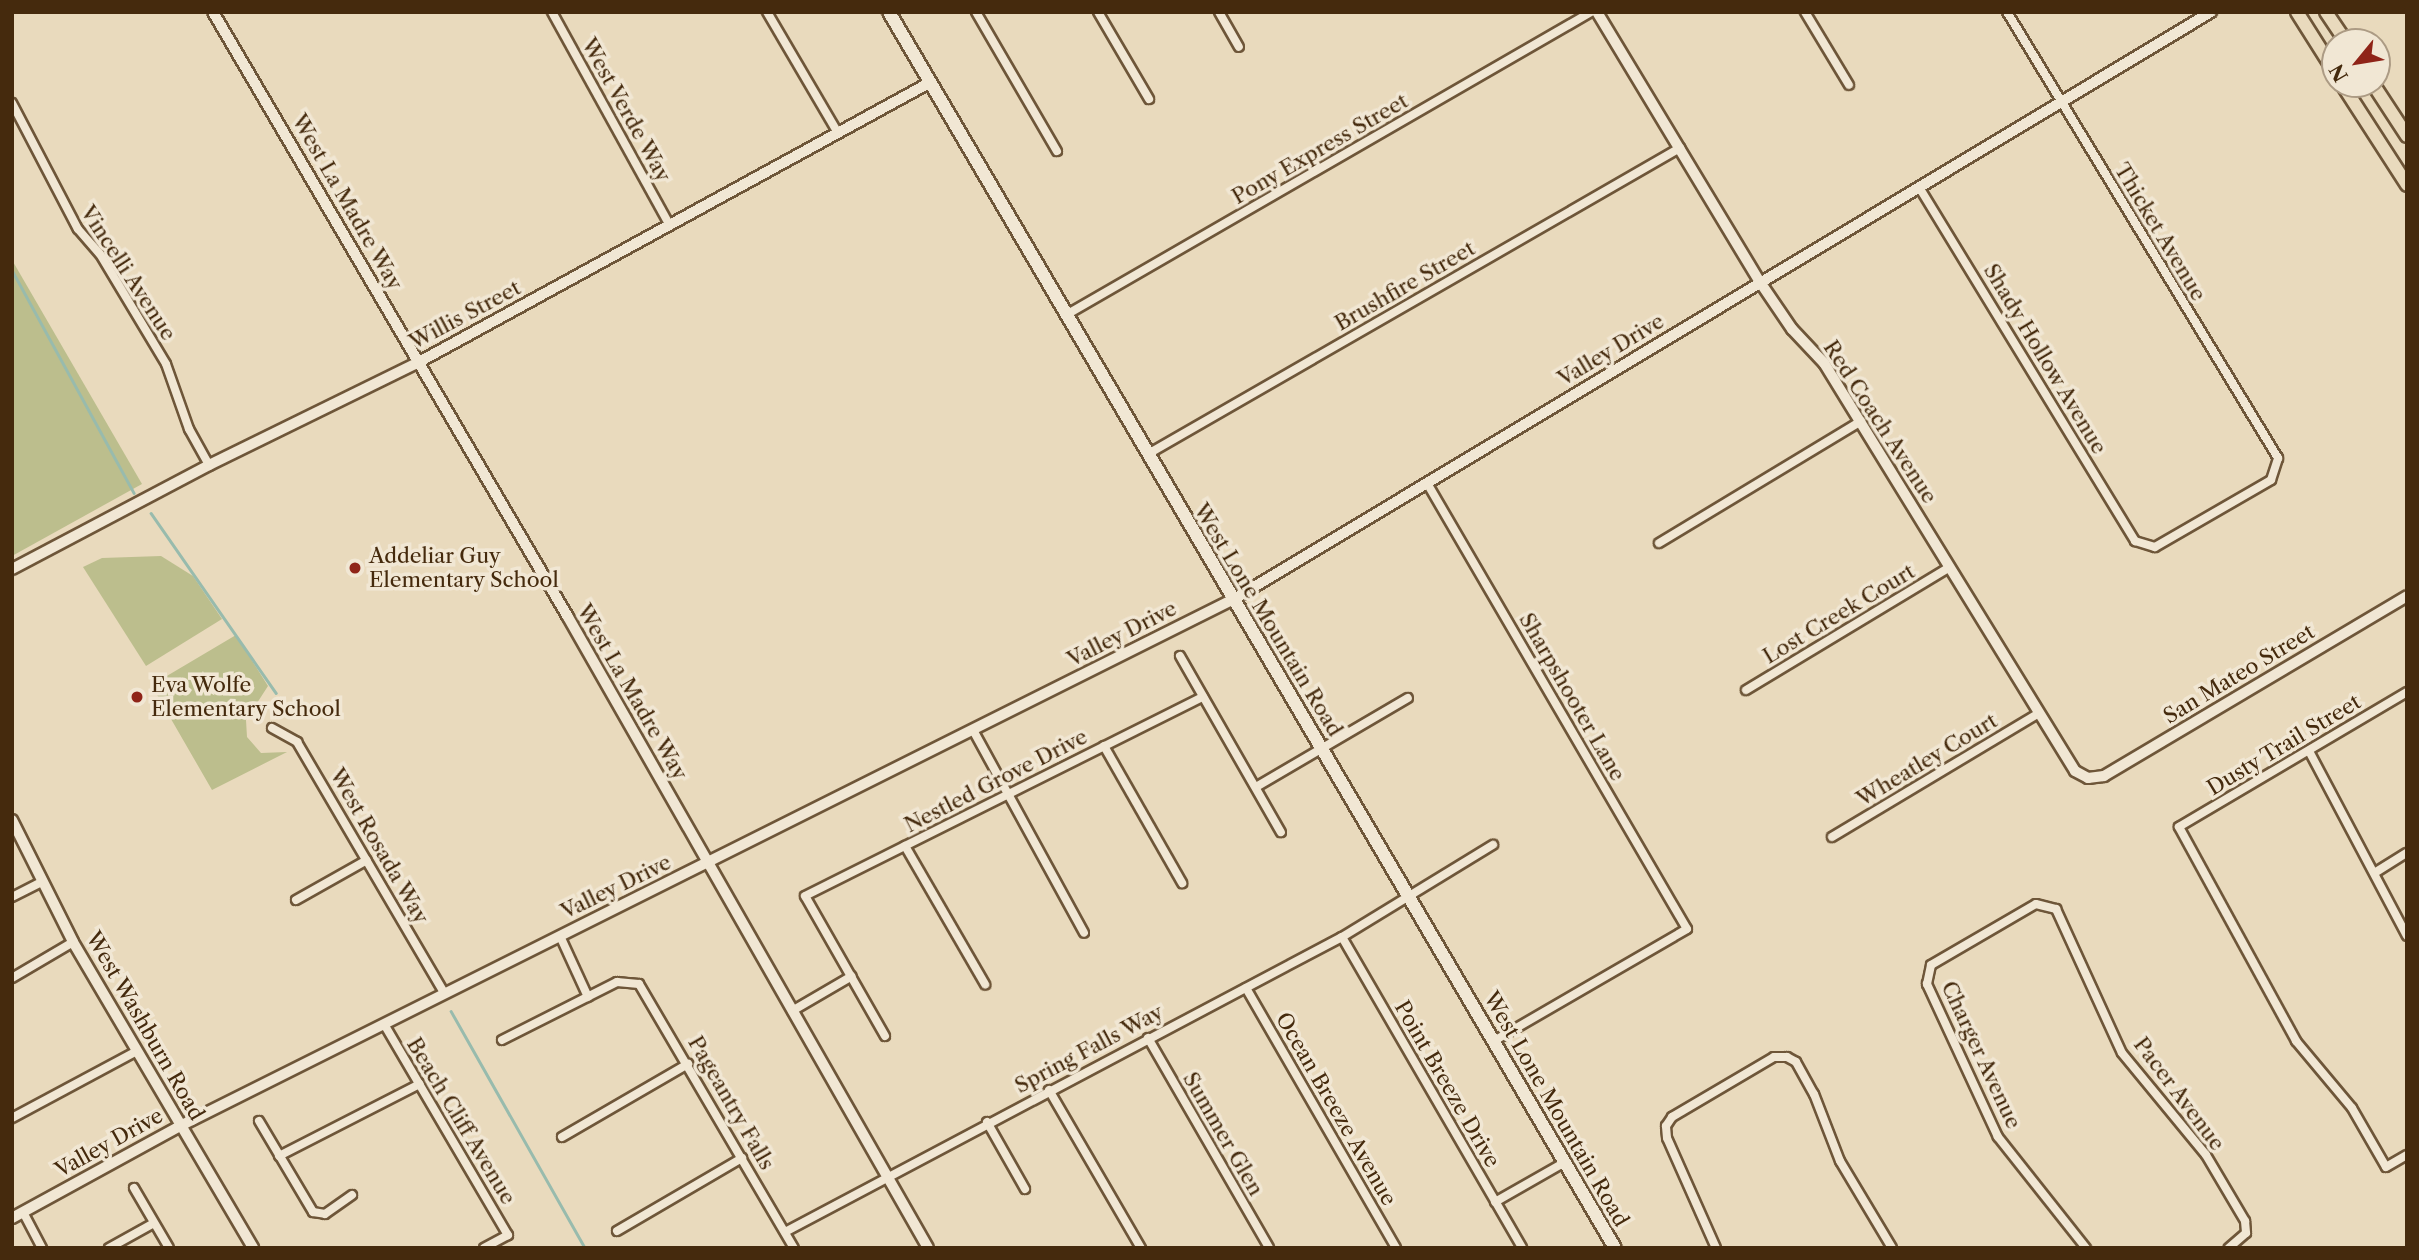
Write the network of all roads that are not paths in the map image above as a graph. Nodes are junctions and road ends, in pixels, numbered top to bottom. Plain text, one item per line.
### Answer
1 (214, 12) edge
2 (552, 12) edge
3 (767, 12) edge
4 (889, 12) edge
5 (976, 12) edge
6 (1098, 12) edge
7 (1219, 12) edge
8 (1594, 12) edge
9 (1805, 12) edge
10 (2007, 12) edge
11 (2211, 12) edge
12 (2297, 12) edge
13 (2326, 12) edge
14 (2337, 28) edge
15 (1239, 47) dead end
16 (2321, 50) edge
17 (929, 83) junction
18 (1849, 85) dead end
19 (2351, 98) edge
20 (2382, 98) edge
21 (1149, 99) dead end
22 (2060, 102) junction
23 (12, 103) edge
24 (838, 133) junction
25 (2407, 136) edge
26 (1680, 148) junction
27 (1057, 152) dead end
28 (2407, 185) edge
29 (1919, 187) junction
30 (670, 226) junction
31 (1760, 282) junction
32 (1066, 315) junction
33 (419, 362) junction
34 (1861, 421) junction
35 (1148, 454) junction
36 (209, 465) junction
37 (1427, 483) junction
38 (1659, 543) dead end
39 (2144, 547) joint
40 (1950, 567) junction
41 (12, 569) edge
42 (2407, 596) edge
43 (1234, 599) junction
44 (1180, 656) dead end
45 (1746, 690) dead end
46 (2407, 692) edge
47 (1203, 697) junction
48 (1408, 698) dead end
49 (2039, 713) junction
50 (272, 728) dead end
51 (973, 730) junction
52 (1104, 746) junction
53 (1322, 749) junction
54 (2309, 751) junction
55 (2088, 778) joint
56 (1255, 787) junction
57 (1006, 797) junction
58 (12, 820) edge
59 (1281, 831) dead end
60 (1832, 837) dead end
61 (1493, 845) dead end
62 (905, 846) junction
63 (2407, 853) edge
64 (368, 860) junction
65 (707, 864) junction
66 (2376, 872) junction
67 (42, 882) junction
68 (1182, 883) dead end
69 (1408, 895) junction
70 (12, 897) edge
71 (296, 900) dead end
72 (1084, 933) dead end
73 (560, 936) junction
74 (2407, 936) edge
75 (1342, 937) junction
76 (73, 942) junction
77 (1926, 975) joint
78 (852, 976) junction
79 (12, 978) edge
80 (985, 984) dead end
81 (1246, 988) junction
82 (445, 994) junction
83 (588, 997) junction
84 (792, 1011) junction
85 (384, 1024) junction
86 (885, 1035) dead end
87 (1147, 1038) junction
88 (502, 1040) dead end
89 (1494, 1041) junction
90 (138, 1051) junction
91 (688, 1064) junction
92 (420, 1084) junction
93 (1049, 1090) junction
94 (12, 1118) edge
95 (259, 1121) dead end
96 (987, 1122) junction
97 (182, 1125) junction
98 (562, 1137) dead end
99 (2407, 1155) edge
100 (279, 1156) junction
101 (742, 1158) junction
102 (1565, 1162) junction
103 (888, 1179) junction
104 (134, 1188) dead end
105 (1025, 1189) dead end
106 (352, 1195) dead end
107 (1495, 1202) junction
108 (18, 1215) edge
109 (154, 1223) junction
110 (617, 1231) dead end
111 (785, 1232) junction
112 (1138, 1247) edge
113 (42, 1248) edge
114 (109, 1248) edge
115 (169, 1248) edge
116 (253, 1248) edge
117 (484, 1248) edge
118 (794, 1248) edge
119 (928, 1248) edge
120 (1269, 1248) edge
121 (1396, 1248) edge
122 (1522, 1248) edge
123 (1615, 1248) edge
124 (1716, 1248) edge
125 (1892, 1248) edge
126 (2086, 1248) edge
127 (2229, 1248) edge

1 - 33 street, West La Madre Way
2 - 30 street, West Verde Way
3 - 24 street
4 - 17 main road, West Lone Mountain Road
5 - 27 street
6 - 21 street
7 - 15 street
8 - 26 street, Red Coach Avenue
8 - 32 street, Pony Express Street
9 - 18 street
10 - 22 street, Thicket Avenue
11 - 22 street, Valley Drive
12 - 16 main road
13 - 14 main road
17 - 24 street, Willis Street
17 - 32 main road, West Lone Mountain Road
19 - 28 main road
20 - 25 main road
22 - 29 street, Valley Drive
22 - 39 street, Thicket Avenue
23 - 36 street, Vincelli Avenue
24 - 30 street, Willis Street
26 - 31 street, Red Coach Avenue
26 - 35 street, Brushfire Street
29 - 31 street, Valley Drive
29 - 39 street, Shady Hollow Avenue
30 - 33 street, Willis Street
31 - 34 street, Red Coach Avenue
31 - 37 street, Valley Drive
32 - 35 main road, West Lone Mountain Road
33 - 36 street, Willis Street
33 - 65 street, West La Madre Way
34 - 38 street
34 - 40 street, Red Coach Avenue
35 - 43 main road, West Lone Mountain Road
36 - 41 street, Willis Street
37 - 43 street, Valley Drive
37 - 89 street, Sharpshooter Lane
40 - 45 street, Lost Creek Court
40 - 49 street, Red Coach Avenue
42 - 55 street, San Mateo Street
43 - 51 street, Valley Drive
43 - 53 main road, West Lone Mountain Road
44 - 47 street
46 - 54 street, Dusty Trail Street
47 - 52 street, Nestled Grove Drive
47 - 56 street
48 - 53 street
49 - 55 street, Red Coach Avenue
49 - 60 street, Wheatley Court
50 - 64 street, West Rosada Way
51 - 57 street
51 - 65 street, Valley Drive
52 - 57 street, Nestled Grove Drive
52 - 68 street
53 - 56 street
53 - 69 main road, West Lone Mountain Road
54 - 66 street
54 - 99 street, Dusty Trail Street
56 - 59 street
57 - 62 street, Nestled Grove Drive
57 - 72 street
58 - 67 street, West Washburn Road
61 - 69 street, Spring Falls Way
62 - 78 street, Nestled Grove Drive
62 - 80 street
63 - 66 street
64 - 71 street
64 - 82 street, West Rosada Way
65 - 73 street, Valley Drive
65 - 84 street, West La Madre Way
66 - 74 street
67 - 70 street
67 - 76 street, West Washburn Road
69 - 75 street, Spring Falls Way
69 - 89 main road, West Lone Mountain Road
73 - 82 street, Valley Drive
73 - 83 street
75 - 81 street, Spring Falls Way
75 - 107 street, Point Breeze Drive
76 - 79 street
76 - 90 street, West Washburn Road
77 - 126 street, Charger Avenue
77 - 127 street, Pacer Avenue
78 - 84 street
78 - 86 street
81 - 87 street, Spring Falls Way
81 - 121 street, Ocean Breeze Avenue
82 - 85 street, Valley Drive
83 - 88 street
83 - 91 street, Pageantry Falls
84 - 103 street, West La Madre Way
85 - 92 street, Beach Cliff Avenue
85 - 97 street, Valley Drive
87 - 93 street, Spring Falls Way
87 - 120 street, Summer Glen
89 - 102 main road, West Lone Mountain Road
90 - 94 street
90 - 97 street, West Washburn Road
91 - 98 street
91 - 101 street, Pageantry Falls
92 - 100 street
92 - 117 street, Beach Cliff Avenue
93 - 96 street, Spring Falls Way
93 - 112 street
95 - 100 street
96 - 103 street, Spring Falls Way
96 - 105 street
97 - 108 street, Valley Drive
97 - 116 street, West Washburn Road
100 - 106 street
101 - 110 street
101 - 111 street, Pageantry Falls
102 - 107 street
102 - 123 main road, West Lone Mountain Road
103 - 111 street, Spring Falls Way
103 - 119 street, West La Madre Way
104 - 109 street
107 - 122 street, Point Breeze Drive
108 - 113 street
109 - 114 street
109 - 115 street
111 - 118 street, Pageantry Falls
124 - 125 street

